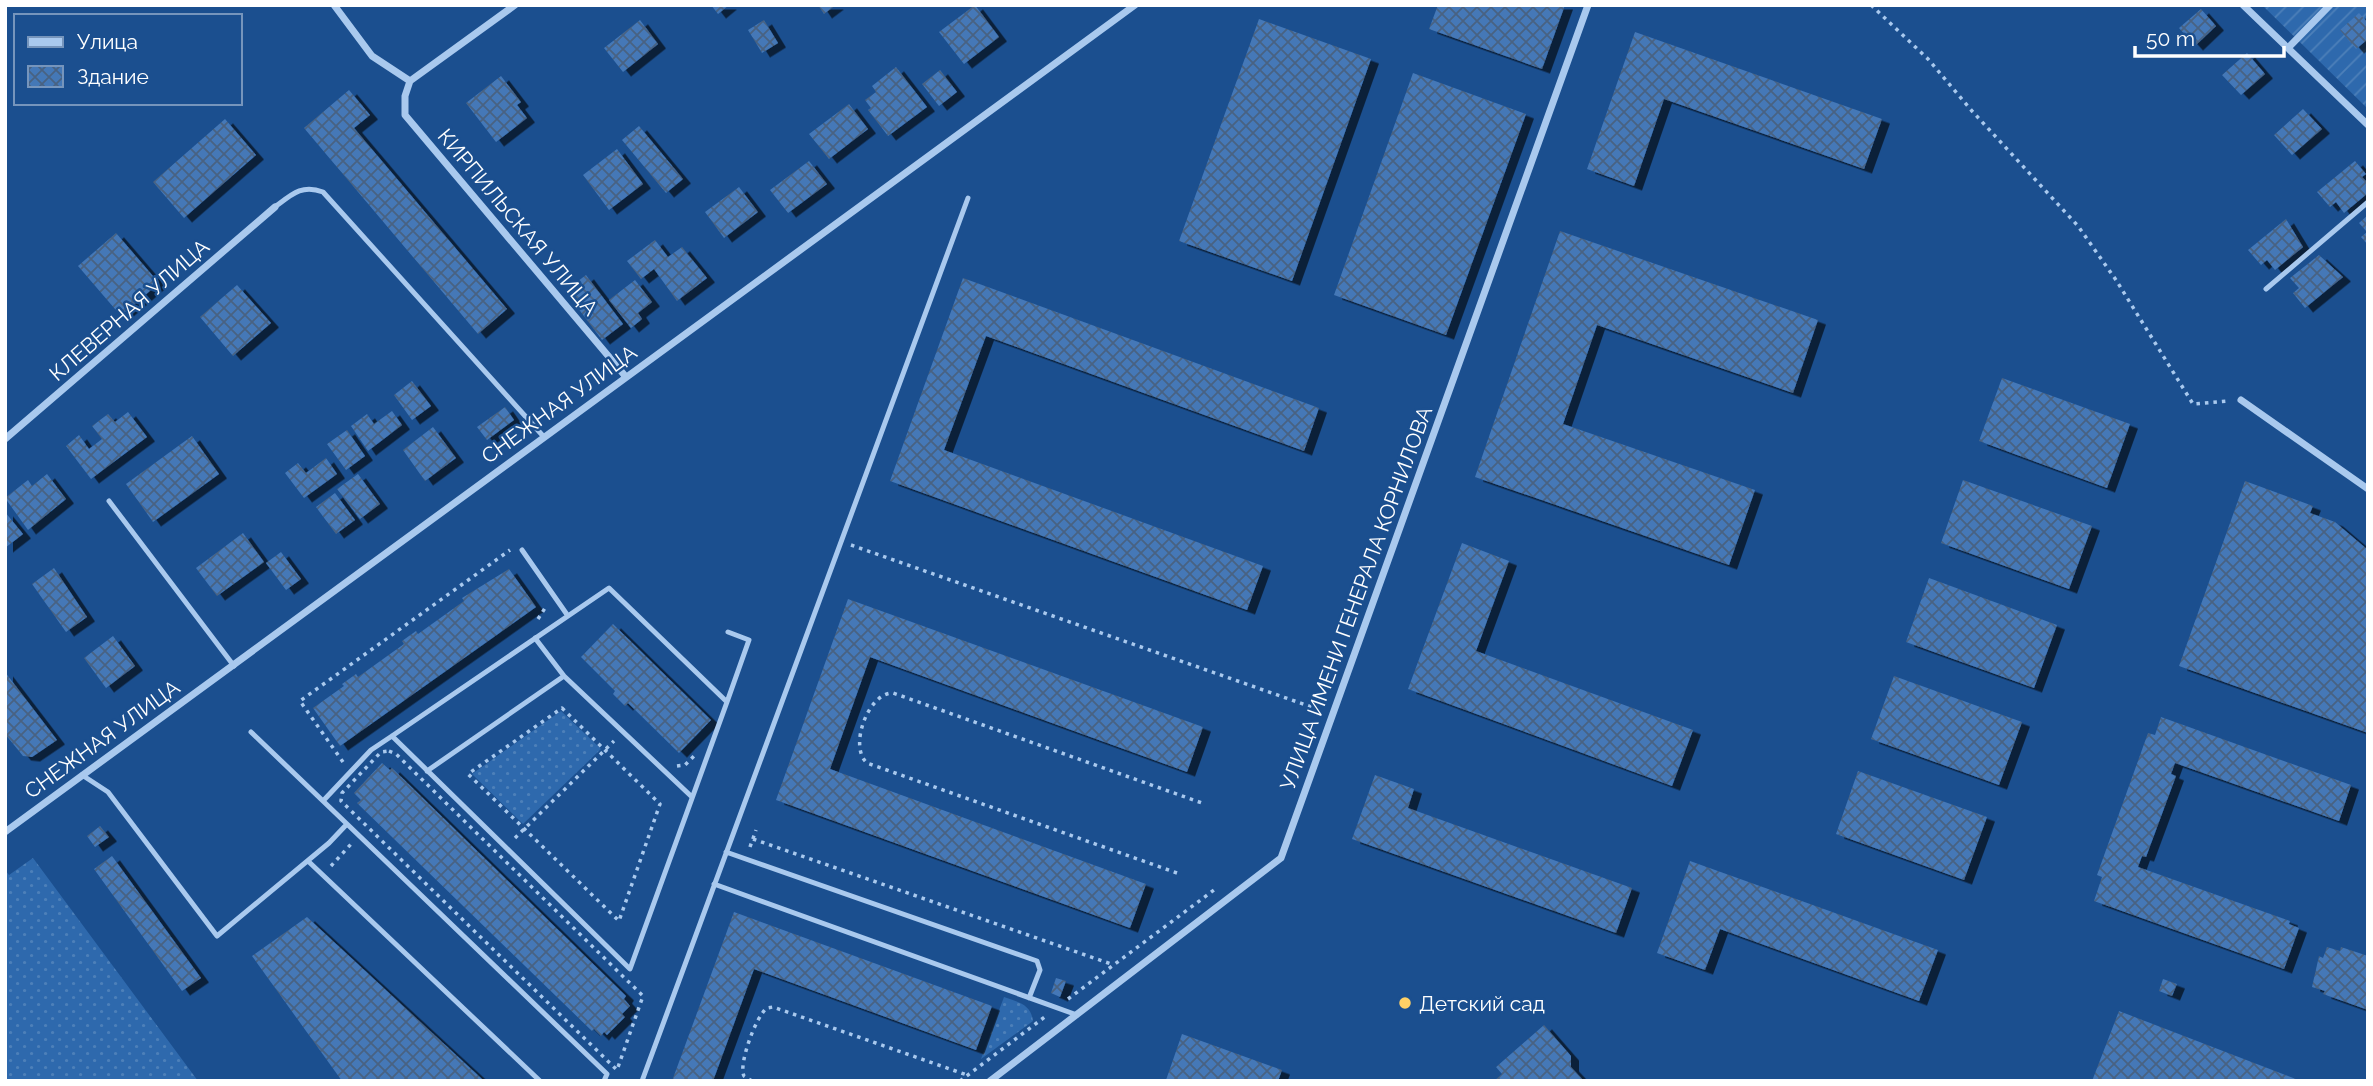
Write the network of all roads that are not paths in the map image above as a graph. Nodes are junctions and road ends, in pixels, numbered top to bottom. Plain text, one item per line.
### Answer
1 (334, 5) edge
2 (515, 5) edge
3 (1135, 5) edge
4 (1588, 5) edge
5 (2243, 5) edge
6 (2330, 5) edge
7 (2288, 48) junction
8 (410, 81) junction
9 (2368, 125) edge
10 (968, 198) dead end
11 (2368, 202) edge
12 (275, 207) joint
13 (2266, 289) dead end
14 (626, 377) junction
15 (2241, 400) road end
16 (544, 438) junction
17 (5, 439) edge
18 (2368, 489) edge
19 (109, 501) dead end
20 (522, 550) dead end
21 (568, 616) junction
22 (728, 632) dead end
23 (536, 638) junction
24 (234, 666) junction
25 (564, 676) junction
26 (727, 702) junction
27 (251, 732) dead end
28 (392, 736) junction
29 (427, 771) junction
30 (82, 775) junction
31 (692, 797) junction
32 (323, 801) junction
33 (347, 824) junction
34 (5, 832) edge
35 (726, 852) junction
36 (308, 861) junction
37 (715, 884) junction
38 (1030, 998) junction
39 (1079, 1015) junction
40 (541, 1081) edge
41 (604, 1081) edge
42 (642, 1081) edge
43 (990, 1081) edge

1 - 8 street
2 - 8 street
3 - 14 street, СНЕЖНАЯ УЛИЦА
4 - 39 street, УЛИЦА ИМЕНИ ГЕНЕРАЛА КОРНИЛОВА
5 - 7 street
6 - 7 street
7 - 9 street
8 - 14 street, КИРПИЛЬСКАЯ УЛИЦА
10 - 35 lane
11 - 13 lane
12 - 16 lane
12 - 17 street, КЛЕВЕРНАЯ УЛИЦА
14 - 16 street, СНЕЖНАЯ УЛИЦА
15 - 18 street
16 - 24 street, СНЕЖНАЯ УЛИЦА
19 - 24 lane
20 - 21 lane
21 - 23 lane
21 - 26 lane
22 - 26 lane
23 - 25 lane
23 - 28 lane
24 - 30 street, СНЕЖНАЯ УЛИЦА
25 - 29 lane
25 - 31 lane
26 - 31 lane
27 - 32 lane
28 - 29 lane
28 - 32 lane
29 - 31 lane
30 - 34 street, СНЕЖНАЯ УЛИЦА
30 - 36 lane
32 - 33 lane
33 - 36 lane
33 - 41 lane
35 - 37 lane
35 - 38 lane
36 - 40 lane
37 - 38 lane
37 - 42 lane
38 - 39 lane
39 - 43 street, УЛИЦА ИМЕНИ ГЕНЕРАЛА КОРНИЛОВА

